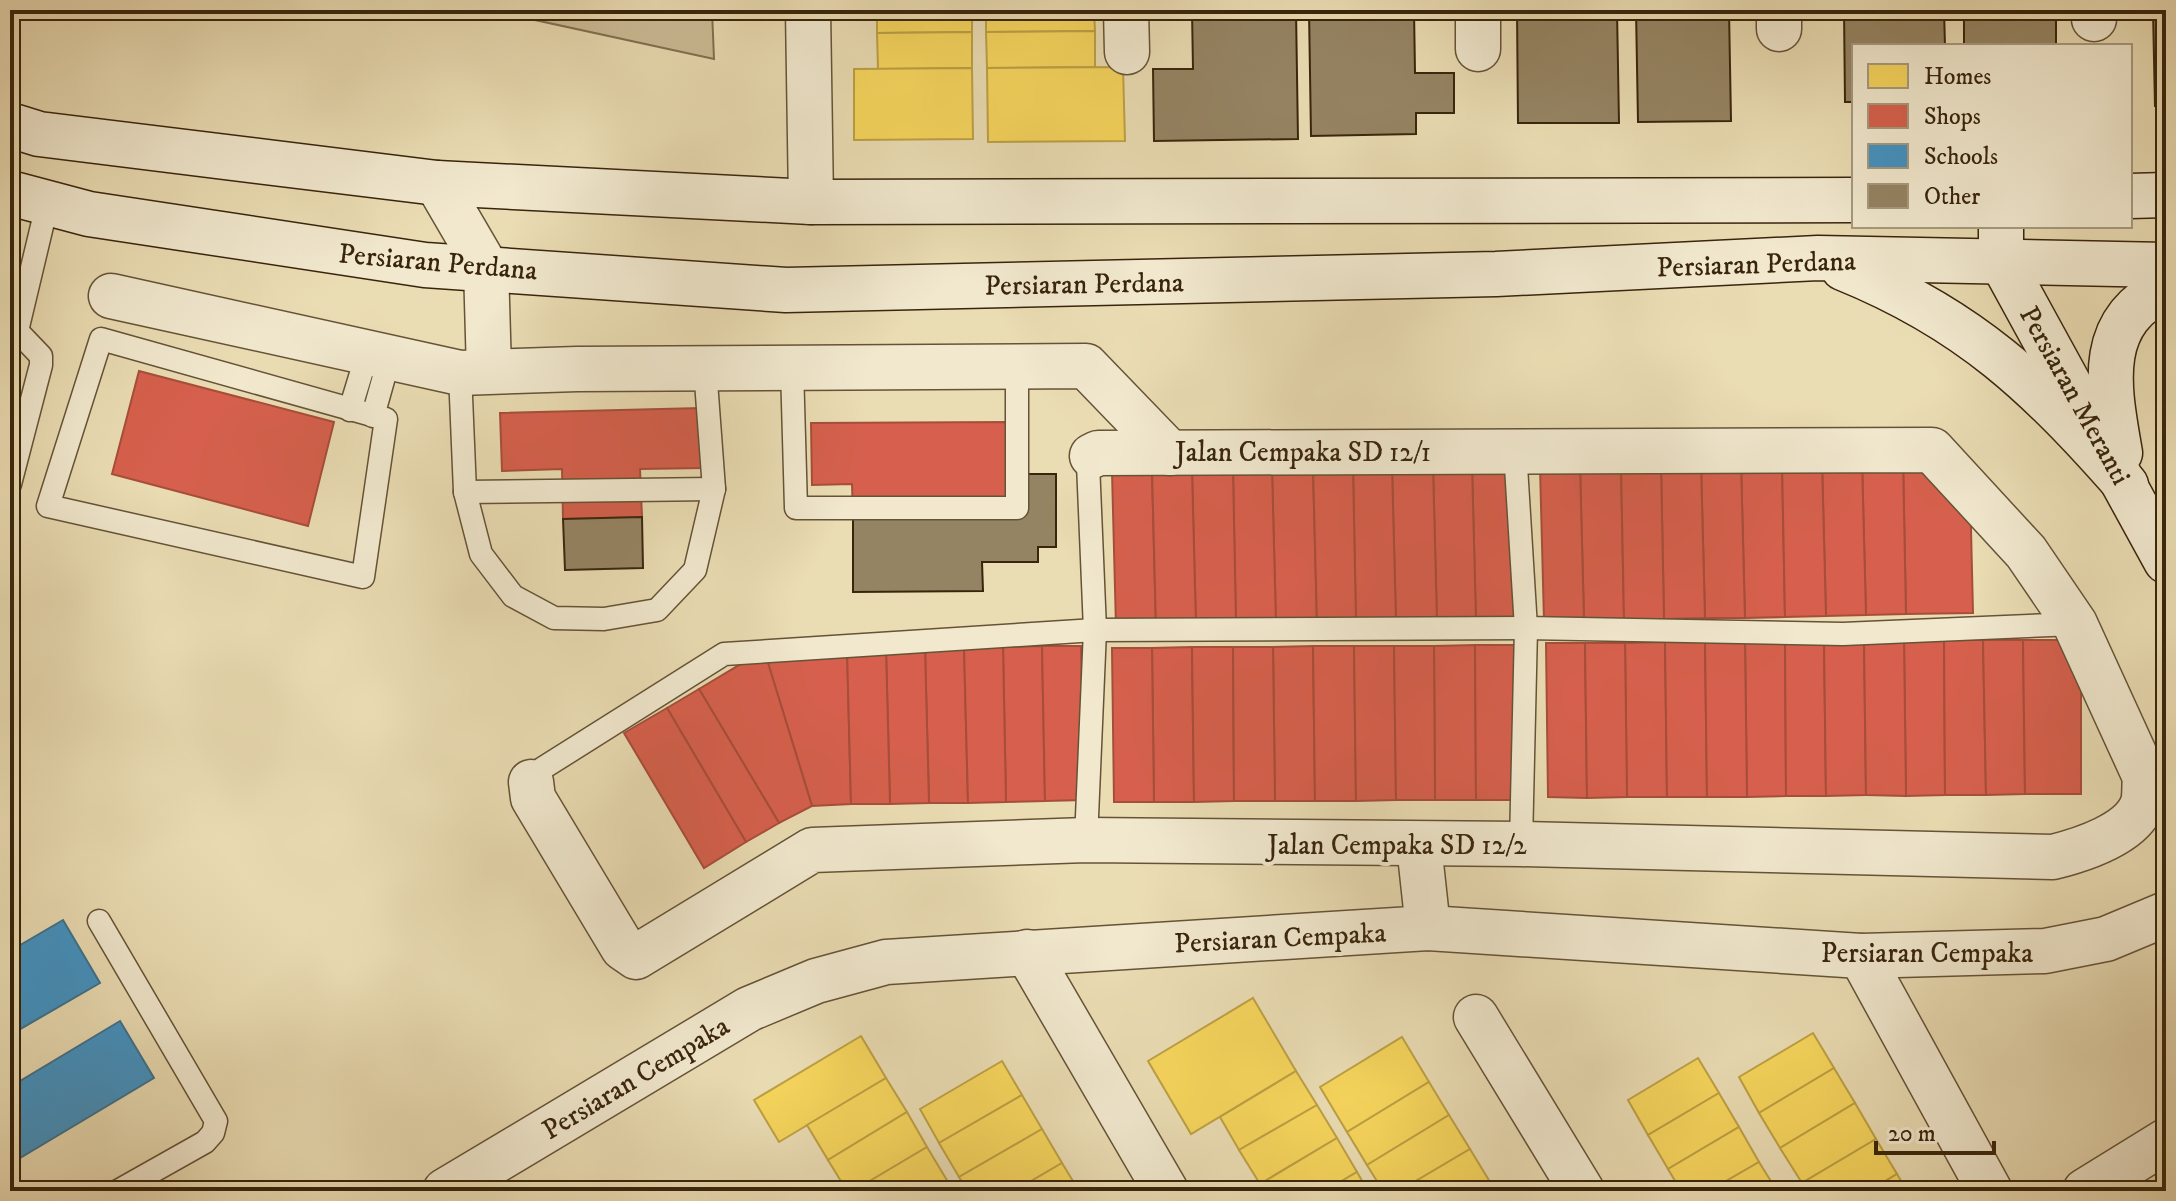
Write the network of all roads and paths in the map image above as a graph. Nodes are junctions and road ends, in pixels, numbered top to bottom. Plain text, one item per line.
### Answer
1 (808, 10) edge
2 (10, 125) edge
3 (437, 183) junction
4 (2166, 195) edge
5 (2132, 196) edge
6 (28, 199) edge
7 (1852, 200) edge
8 (811, 202) junction
9 (2001, 243) edge
10 (1818, 258) junction
11 (2166, 265) edge
12 (486, 267) junction
13 (2166, 288) edge
14 (111, 296) joint
15 (14, 330) edge
16 (101, 339) junction
17 (378, 356) junction
18 (1017, 366) junction
19 (705, 368) junction
20 (792, 368) junction
21 (474, 372) junction
22 (350, 410) junction
23 (373, 416) junction
24 (1515, 450) junction
25 (1170, 453) junction
26 (1092, 456) joint
27 (10, 484) edge
28 (2126, 485) junction
29 (714, 489) junction
30 (465, 492) junction
31 (2166, 561) edge
32 (2075, 624) junction
33 (1526, 628) junction
34 (1095, 630) junction
35 (531, 782) joint
36 (1086, 840) junction
37 (1521, 844) junction
38 (1419, 845) junction
39 (2166, 914) edge
40 (99, 921) dead end
41 (1428, 928) junction
42 (1027, 952) junction
43 (1861, 956) junction
44 (1476, 1017) dead end
45 (2166, 1141) edge
46 (118, 1191) edge
47 (445, 1191) edge
48 (1166, 1191) edge
49 (1582, 1191) edge
50 (1990, 1191) edge
51 (2085, 1191) edge

1 - 8 street
2 - 3 street
3 - 8 street
3 - 12 street
4 - 5 street
6 - 12 street, Persiaran Perdana
6 - 15 lane
7 - 8 street
9 - 10 street, Persiaran Perdana
9 - 11 street, Persiaran Perdana
9 - 28 street, Persiaran Meranti
10 - 12 street, Persiaran Perdana
10 - 28 street
12 - 21 street
13 - 28 street
14 - 16 lane
14 - 17 street
15 - 27 lane
16 - 22 lane
16 - 23 lane
17 - 21 street
17 - 22 lane
17 - 23 lane
18 - 20 street
18 - 20 lane
18 - 25 street
19 - 20 street
19 - 21 street
19 - 29 lane
21 - 30 lane
22 - 23 lane
24 - 25 street, Jalan Cempaka SD 12/1
24 - 32 street, Jalan Cempaka SD 12/1
24 - 33 lane
25 - 26 street, Jalan Cempaka SD 12/1
26 - 34 lane
28 - 31 street, Persiaran Meranti
29 - 30 lane
29 - 30 lane
32 - 33 lane
32 - 37 street, Jalan Cempaka SD 12/2
33 - 34 lane
33 - 37 lane
34 - 35 lane
34 - 36 lane
35 - 36 street, Jalan Cempaka SD 12/2
36 - 38 street, Jalan Cempaka SD 12/2
37 - 38 street, Jalan Cempaka SD 12/2
38 - 41 street
39 - 43 street, Persiaran Cempaka
40 - 46 lane
41 - 42 street, Persiaran Cempaka
41 - 43 street, Persiaran Cempaka
42 - 47 street, Persiaran Cempaka
42 - 48 street
43 - 50 street
44 - 49 street
45 - 51 street

